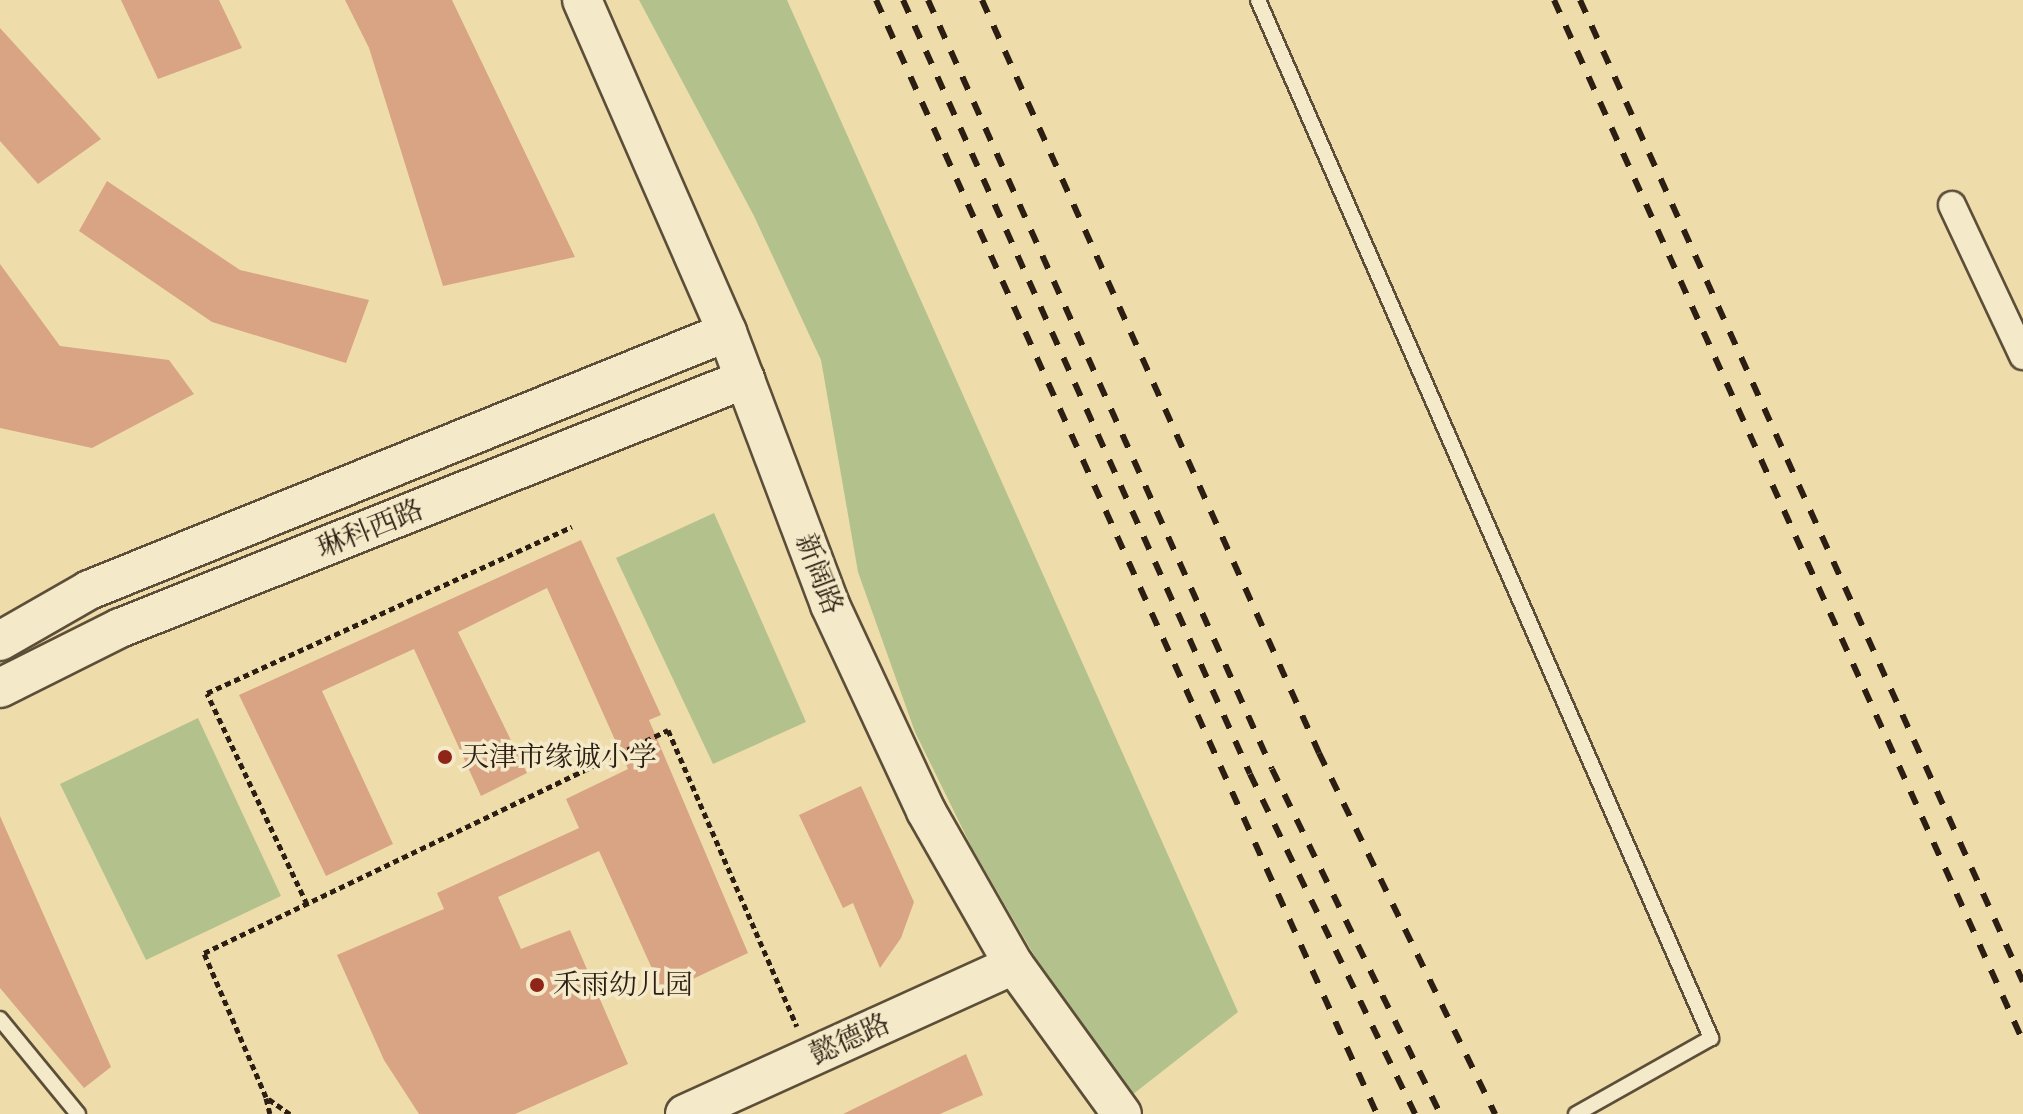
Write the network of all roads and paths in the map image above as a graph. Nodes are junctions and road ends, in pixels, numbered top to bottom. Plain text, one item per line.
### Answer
1 (582, 0) edge
2 (1258, 0) edge
3 (1952, 205) dead end
4 (727, 332) junction
5 (2023, 356) edge
6 (745, 379) junction
7 (572, 527) dead end
8 (4, 631) edge
9 (19, 678) edge
10 (307, 904) junction
11 (1014, 965) junction
12 (0, 1019) edge
13 (811, 1057) junction
14 (266, 1097) junction
15 (78, 1114) edge
16 (270, 1114) edge
17 (290, 1114) edge
18 (685, 1114) edge
19 (1122, 1114) edge
20 (1576, 1114) edge

1 - 4 street, 新阔路
2 - 20 lane
3 - 5 street
4 - 6 street, 新阔路
4 - 8 street, 琳科西路
6 - 9 street, 琳科西路
6 - 11 street, 新阔路
7 - 10 path
8 - 9 street
10 - 13 path
10 - 14 path
11 - 13 street, 懿德路
11 - 19 street, 新阔路
12 - 15 lane
13 - 18 street, 懿德路
14 - 16 path
14 - 17 path

